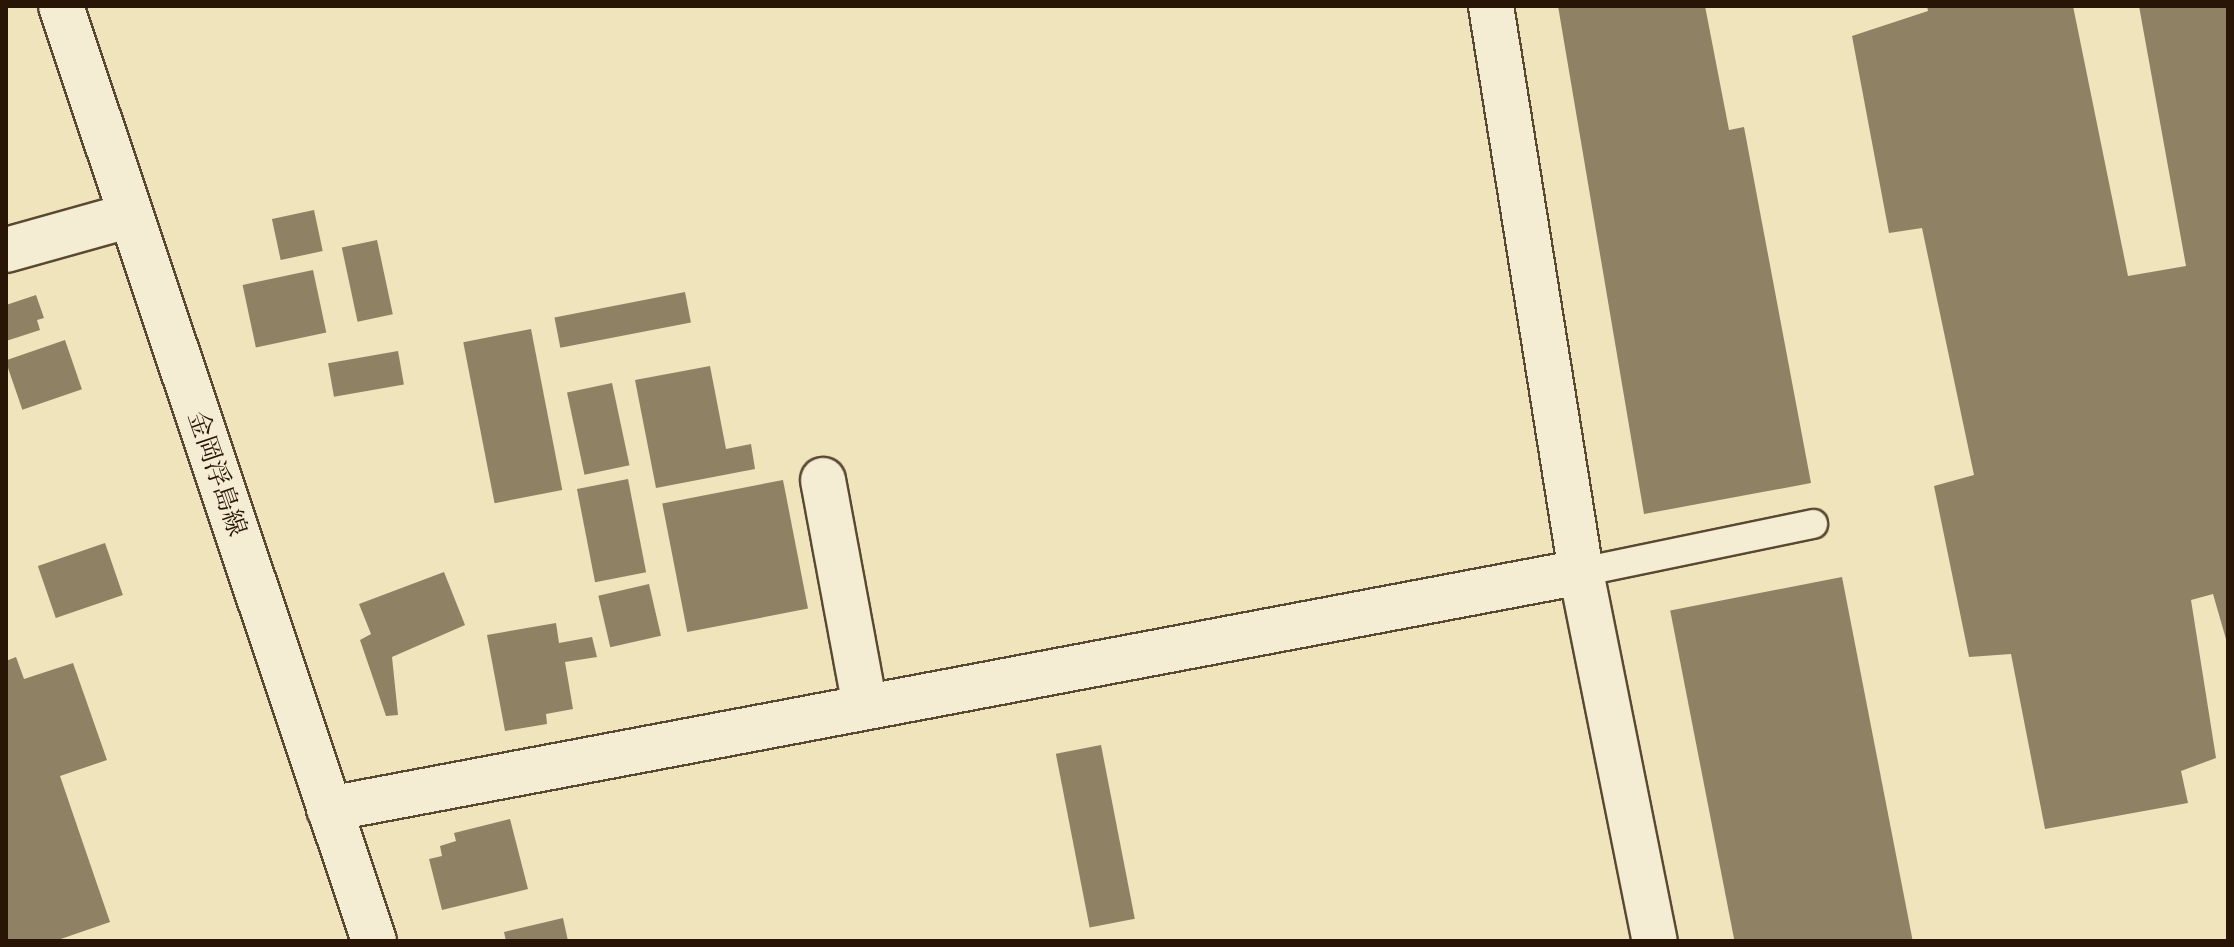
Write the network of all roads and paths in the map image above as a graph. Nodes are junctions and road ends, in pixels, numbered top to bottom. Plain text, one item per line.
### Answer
1 (61, 6) edge
2 (1491, 6) edge
3 (128, 216) junction
4 (6, 250) edge
5 (823, 480) dead end
6 (1813, 524) dead end
7 (1581, 572) junction
8 (865, 707) junction
9 (329, 809) junction
10 (374, 941) edge
11 (1655, 941) edge

1 - 3 street, 金岡浮島線
2 - 7 street
3 - 4 street
3 - 9 street, 金岡浮島線
5 - 8 street
6 - 7 lane
7 - 8 street
7 - 11 street
8 - 9 street
9 - 10 street, 金岡浮島線

